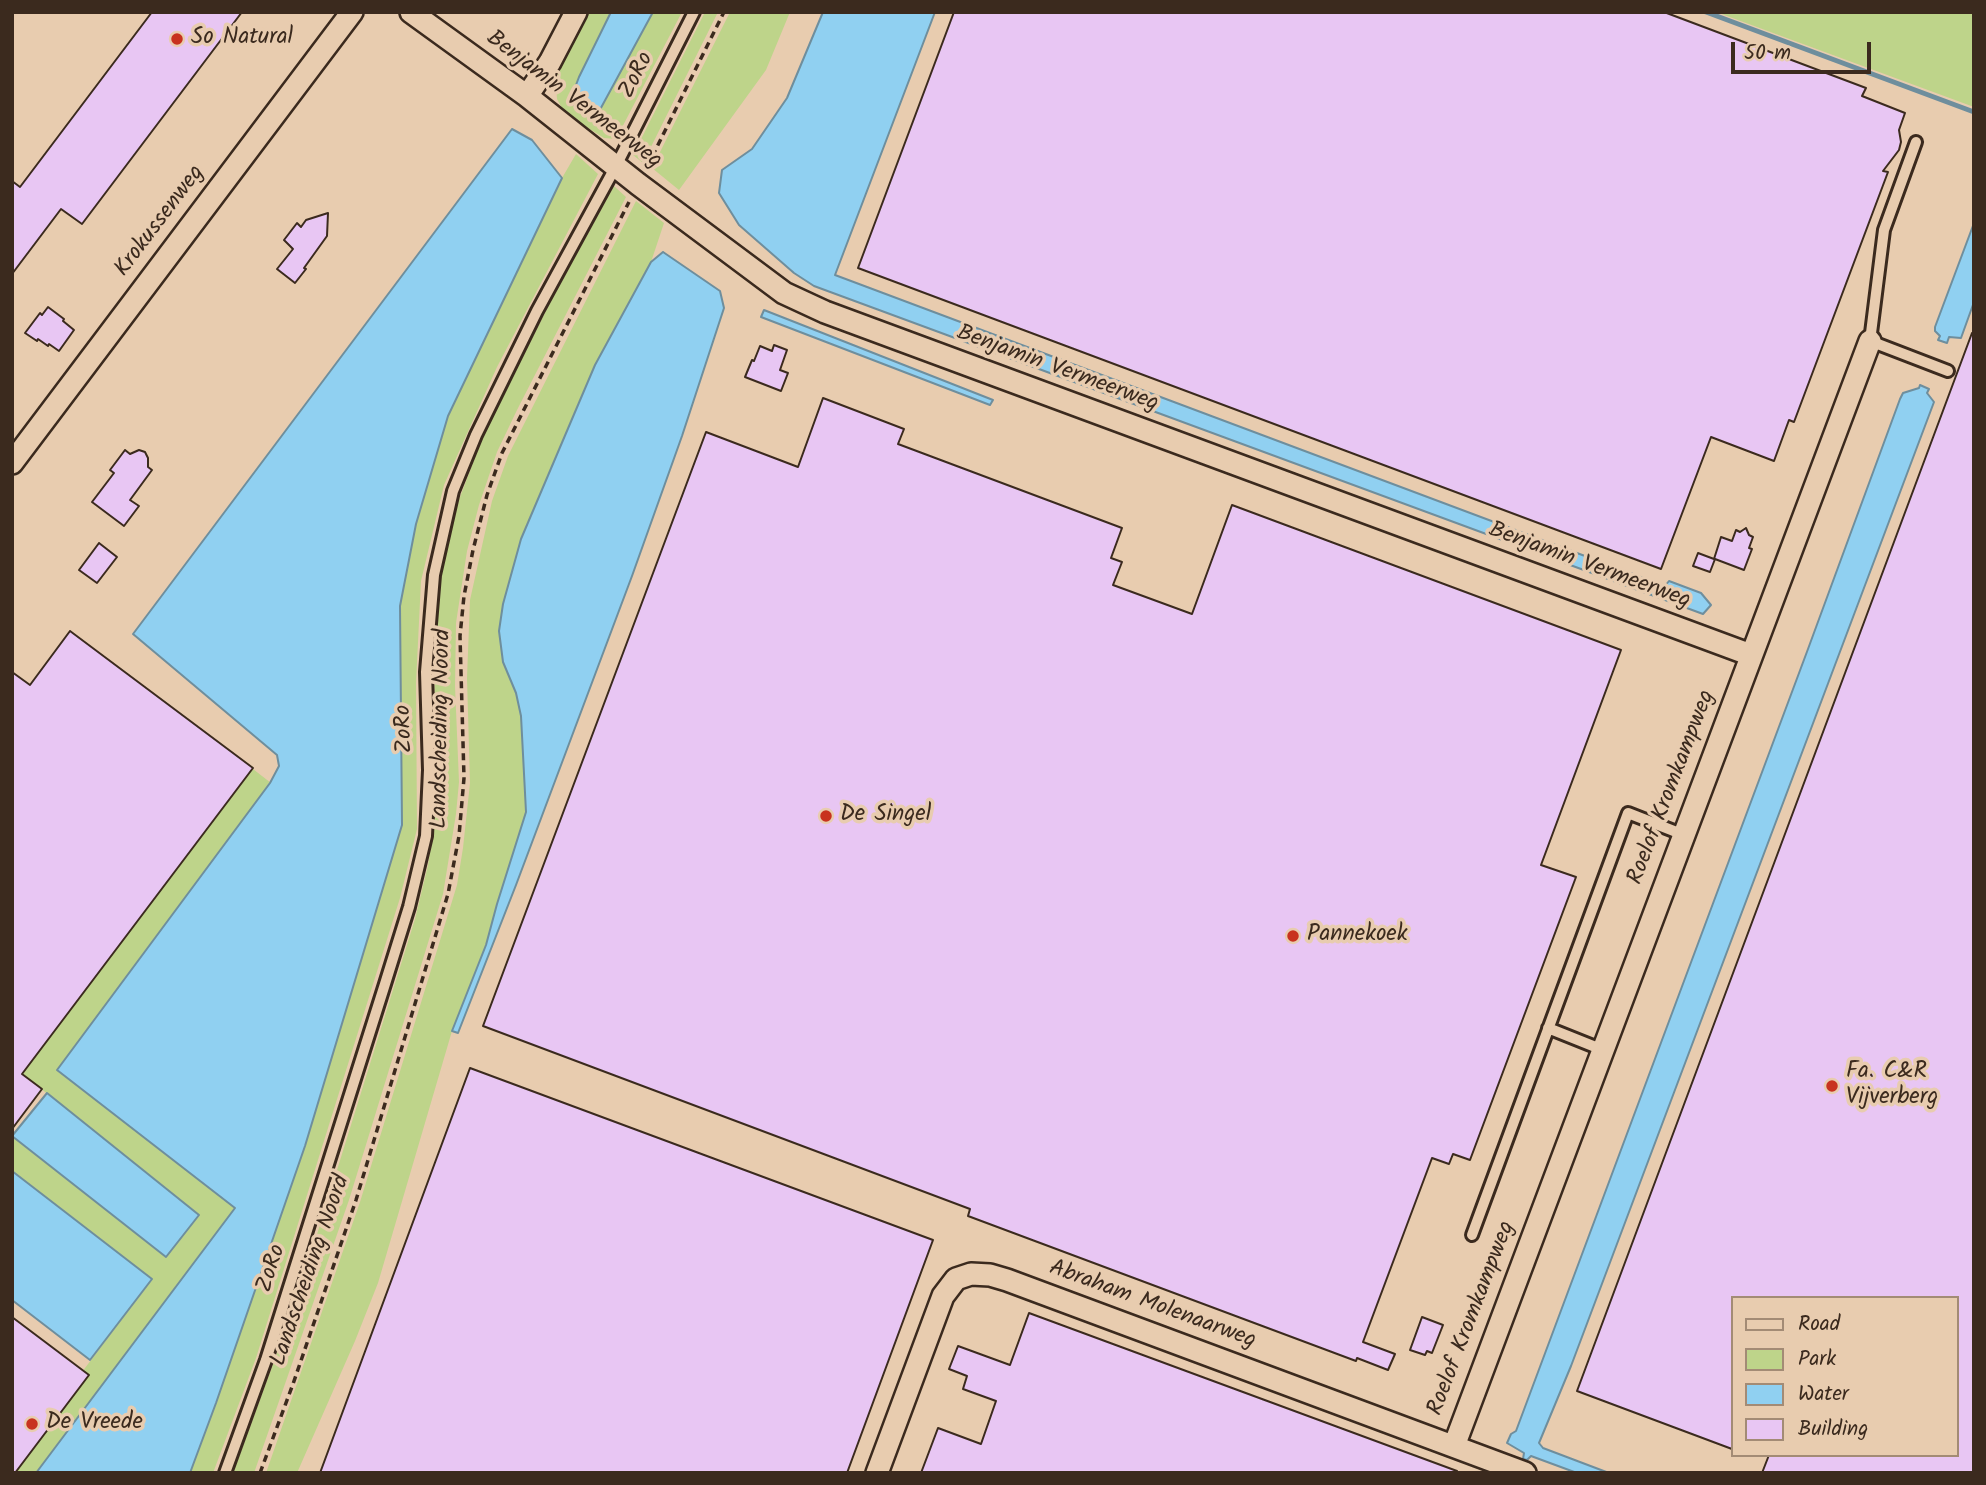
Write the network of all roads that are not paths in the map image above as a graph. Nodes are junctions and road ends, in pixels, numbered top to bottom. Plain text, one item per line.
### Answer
1 (352, 12) edge
2 (411, 12) edge
3 (576, 12) edge
4 (694, 12) edge
5 (527, 96) junction
6 (1916, 142) dead end
7 (615, 166) junction
8 (1870, 341) junction
9 (1948, 371) dead end
10 (12, 463) edge
11 (1751, 655) junction
12 (1684, 835) junction
13 (1548, 1028) junction
14 (1603, 1050) junction
15 (1472, 1235) dead end
16 (1454, 1446) junction
17 (225, 1473) edge
18 (877, 1473) edge
19 (1525, 1473) edge

1 - 10 street, Krokussenweg
2 - 5 street, Benjamin Vermeerweg
3 - 5 street
4 - 7 lane, ZoRo
5 - 7 street, Benjamin Vermeerweg
6 - 8 lane, Roelof Kromkampweg
7 - 11 street, Benjamin Vermeerweg
7 - 17 lane, ZoRo
8 - 9 lane
8 - 11 street, Roelof Kromkampweg
11 - 12 street, Roelof Kromkampweg
12 - 13 lane
12 - 14 street, Roelof Kromkampweg
13 - 14 lane
13 - 15 lane
14 - 16 street, Roelof Kromkampweg
16 - 18 street, Abraham Molenaarweg
16 - 19 street, Abraham Molenaarweg

